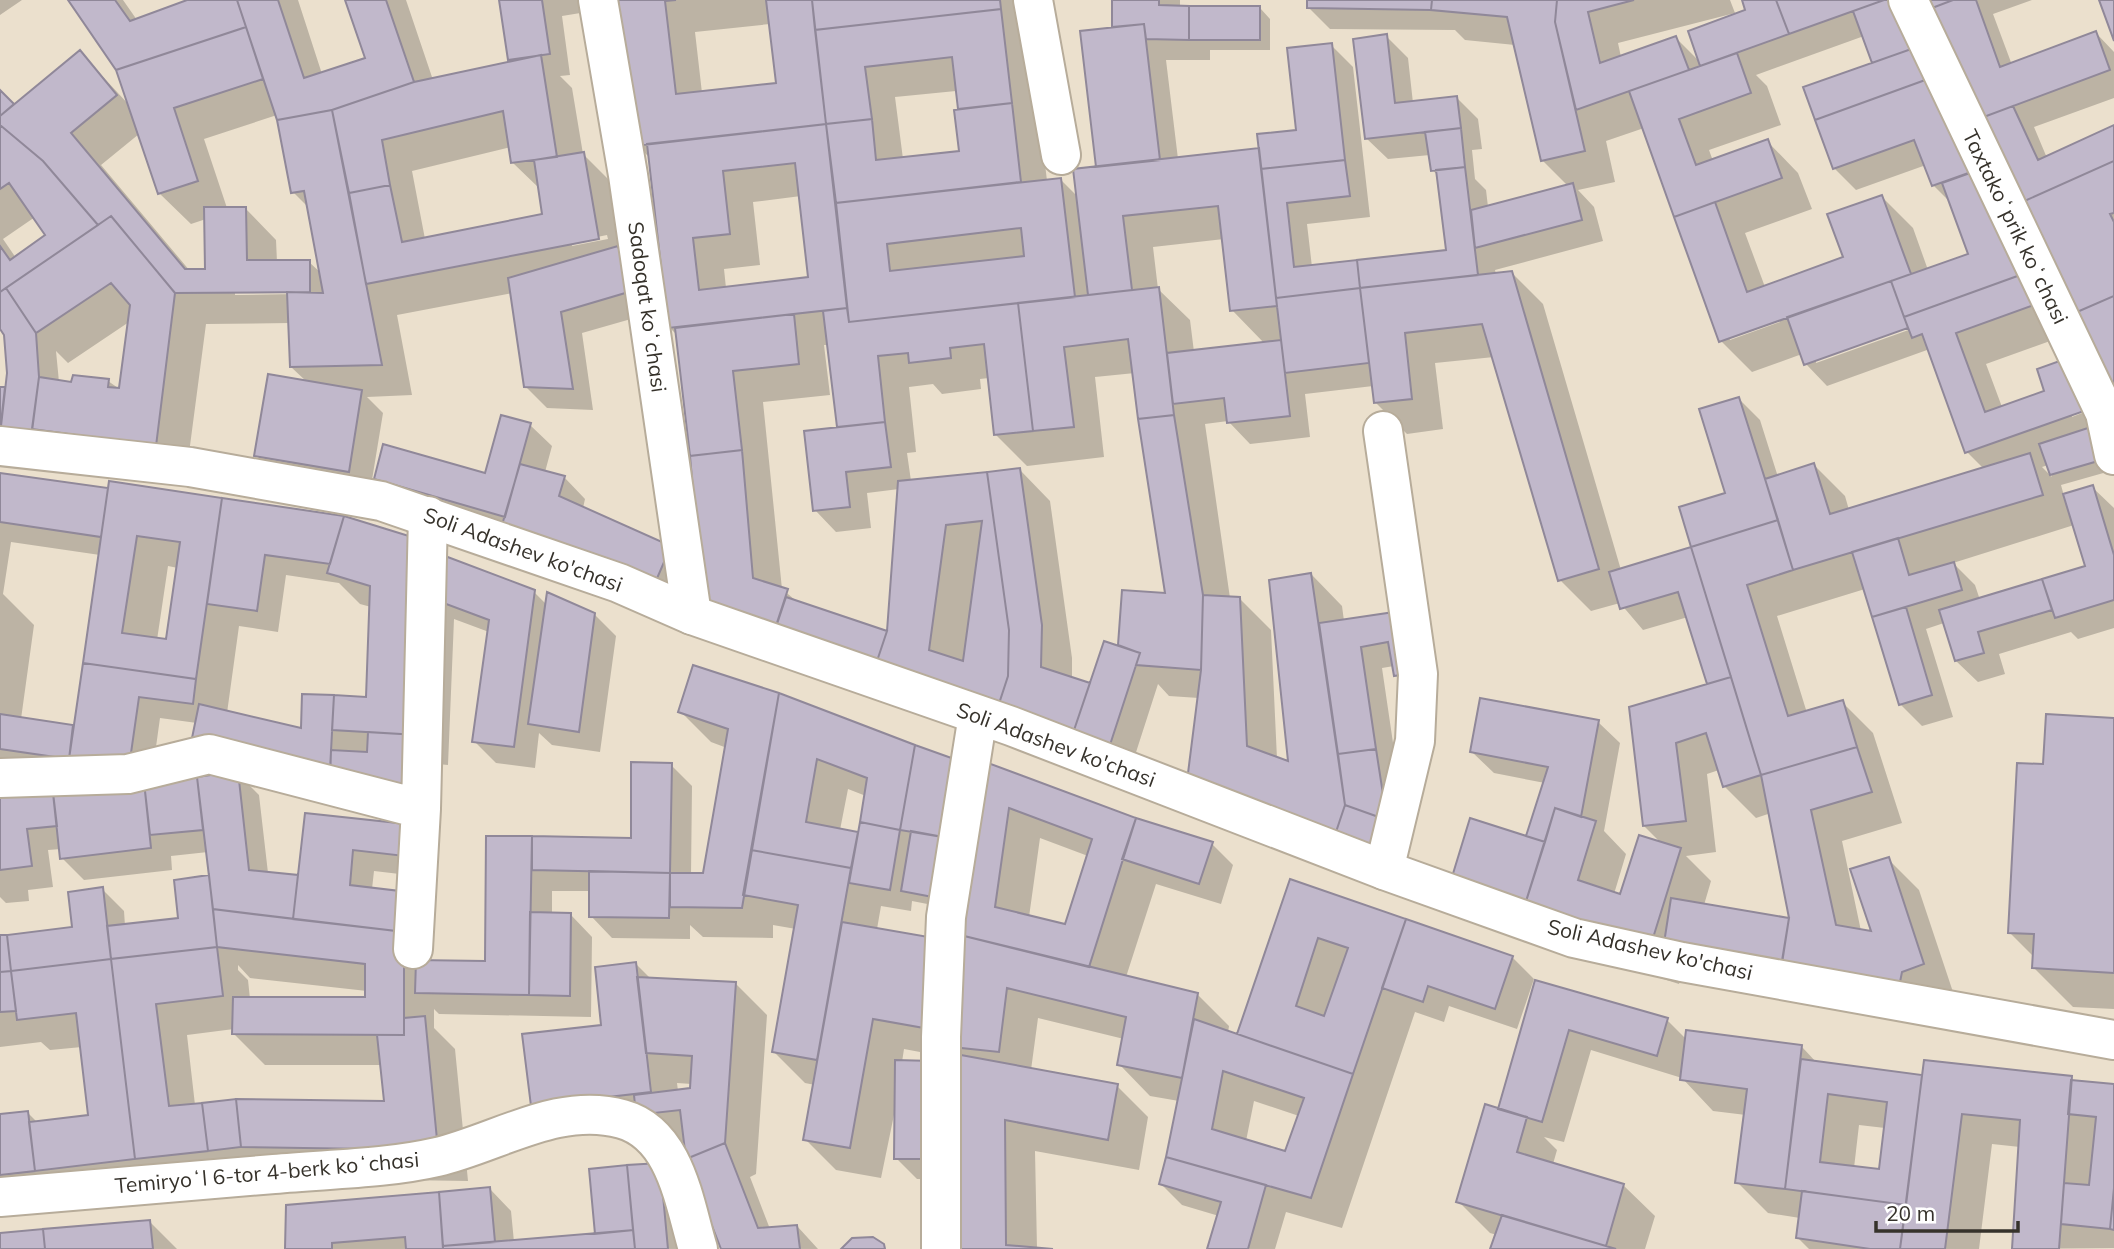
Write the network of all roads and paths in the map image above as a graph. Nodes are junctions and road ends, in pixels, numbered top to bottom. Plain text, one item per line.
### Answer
1 (598, 0) edge
2 (1033, 0) edge
3 (1908, 0) edge
4 (1061, 155) dead end
5 (1383, 431) dead end
6 (0, 446) edge
7 (2114, 456) edge
8 (428, 516) junction
9 (692, 615) junction
10 (978, 715) junction
11 (0, 778) edge
12 (421, 808) junction
13 (1384, 870) junction
14 (413, 948) dead end
15 (2114, 1040) edge
16 (0, 1197) edge
17 (698, 1249) edge
18 (941, 1249) edge

1 - 9 street, Sadoqat koʻchasi
2 - 4 street
3 - 7 street, Taxtakoʻprik koʻchasi
5 - 13 street
6 - 8 street, Soli Adashev ko'chasi
8 - 9 street, Soli Adashev ko'chasi
8 - 12 street
9 - 10 street, Soli Adashev ko'chasi
10 - 13 street, Soli Adashev ko'chasi
10 - 18 street
11 - 12 street
12 - 14 street
13 - 15 street, Soli Adashev ko'chasi
16 - 17 street, Temiryoʻl 6-tor 4-berk koʻchasi

